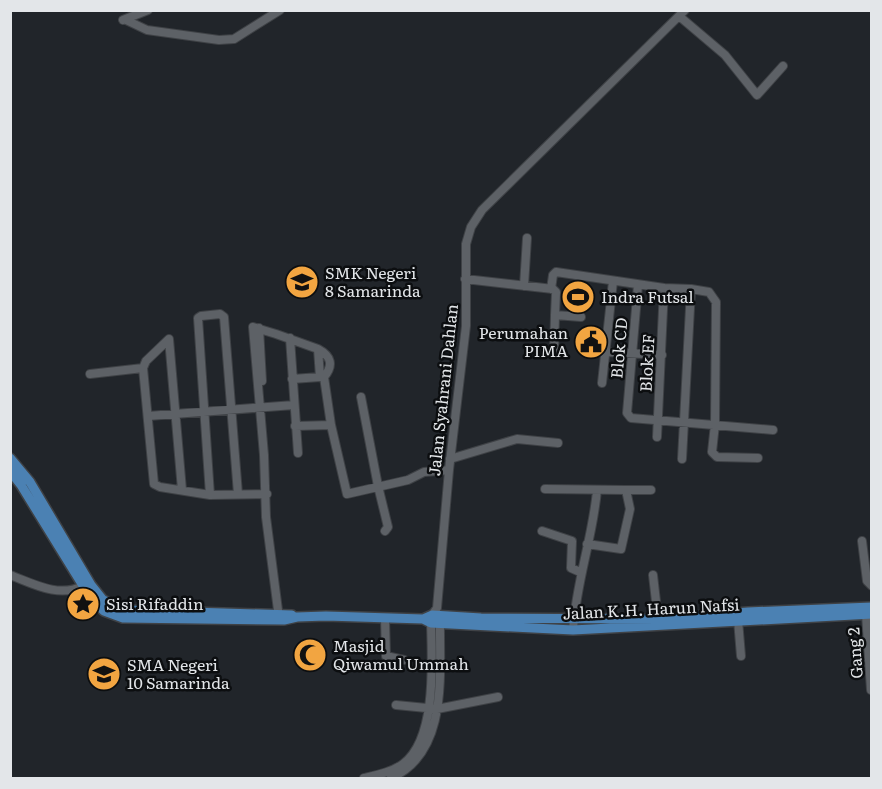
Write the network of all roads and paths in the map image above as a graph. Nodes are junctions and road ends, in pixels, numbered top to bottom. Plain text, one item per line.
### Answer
1 (148, 10) edge
2 (280, 10) edge
3 (682, 13) edge
4 (783, 66) dead end
5 (527, 238) dead end
6 (465, 279) junction
7 (613, 281) junction
8 (638, 285) junction
9 (524, 286) junction
10 (664, 288) junction
11 (551, 289) junction
12 (691, 289) junction
13 (555, 315) junction
14 (581, 317) dead end
15 (290, 338) junction
16 (607, 352) junction
17 (554, 353) dead end
18 (633, 353) junction
19 (662, 356) junction
20 (143, 368) junction
21 (90, 374) dead end
22 (322, 377) junction
23 (292, 379) junction
24 (602, 383) dead end
25 (361, 397) dead end
26 (294, 405) junction
27 (261, 407) junction
28 (232, 410) junction
29 (204, 411) junction
30 (175, 413) junction
31 (148, 416) junction
32 (658, 420) junction
33 (685, 422) junction
34 (715, 424) junction
35 (332, 425) junction
36 (295, 426) junction
37 (773, 429) dead end
38 (657, 437) dead end
39 (558, 442) dead end
40 (298, 453) dead end
41 (10, 458) edge
42 (758, 458) dead end
43 (450, 459) junction
44 (682, 459) dead end
45 (447, 470) junction
46 (10, 471) edge
47 (378, 486) junction
48 (545, 489) dead end
49 (182, 490) junction
50 (597, 490) junction
51 (626, 490) junction
52 (651, 490) dead end
53 (238, 494) junction
54 (266, 494) junction
55 (210, 495) junction
56 (37, 502) junction
57 (385, 531) dead end
58 (542, 531) dead end
59 (862, 541) dead end
60 (587, 544) junction
61 (580, 572) junction
62 (10, 575) edge
63 (653, 575) dead end
64 (83, 586) junction
65 (872, 586) edge
66 (870, 612) edge
67 (282, 617) junction
68 (434, 617) junction
69 (385, 618) junction
70 (658, 618) junction
71 (731, 618) junction
72 (574, 619) junction
73 (573, 630) junction
74 (741, 656) dead end
75 (404, 660) dead end
76 (871, 690) edge
77 (498, 697) dead end
78 (396, 705) dead end
79 (433, 709) junction
80 (364, 778) edge
81 (391, 778) edge

1 - 2 street
3 - 4 street
3 - 6 street, Jalan Syahrani Dahlan
5 - 9 street
6 - 9 street
6 - 43 street, Jalan Syahrani Dahlan
7 - 8 street
7 - 11 street
7 - 16 street
8 - 10 street
8 - 18 street, Blok CD
9 - 11 street
10 - 12 street
10 - 19 street, Blok EF
11 - 13 street
12 - 33 street
12 - 34 street
13 - 14 street
13 - 17 street
15 - 22 street
15 - 23 street
15 - 27 street
16 - 18 street
16 - 24 street
18 - 19 street
18 - 32 street, Blok CD
19 - 32 street, Blok EF
20 - 21 street
20 - 30 street
20 - 31 street
22 - 23 street
22 - 35 street
23 - 26 street
25 - 47 street
26 - 27 street
26 - 36 street
27 - 28 street
27 - 54 street
28 - 29 street
28 - 29 street
28 - 53 street
29 - 30 street
29 - 55 street
30 - 31 street
30 - 49 street
31 - 49 street
32 - 33 street
32 - 38 street, Blok EF
33 - 34 street
33 - 44 street
34 - 37 street
34 - 42 street
35 - 36 street
35 - 47 street
36 - 40 street
39 - 43 street
41 - 56 main road
43 - 45 street, Jalan Syahrani Dahlan
45 - 47 street
45 - 68 street, Jalan Syahrani Dahlan
46 - 56 main road
47 - 57 street
48 - 50 street
49 - 55 street
50 - 51 street
50 - 60 street
51 - 52 street
51 - 60 street
53 - 54 street
53 - 55 street
54 - 67 street
56 - 64 main road
56 - 67 main road
58 - 61 street
59 - 65 street
60 - 61 street
61 - 72 street
62 - 64 street
63 - 70 street
64 - 67 main road
66 - 71 main road, Jalan K.H. Harun Nafsi
66 - 76 street, Gang 2
67 - 69 main road
68 - 69 main road
68 - 72 main road, Jalan K.H. Harun Nafsi
68 - 73 main road, Jalan K.H. Harun Nafsi
68 - 79 street, Jalan Syahrani Dahlan
69 - 75 street
70 - 71 main road, Jalan K.H. Harun Nafsi
70 - 72 main road, Jalan K.H. Harun Nafsi
71 - 73 main road, Jalan K.H. Harun Nafsi
71 - 74 street
72 - 73 street
77 - 79 street
78 - 79 street
79 - 80 street
79 - 81 street

